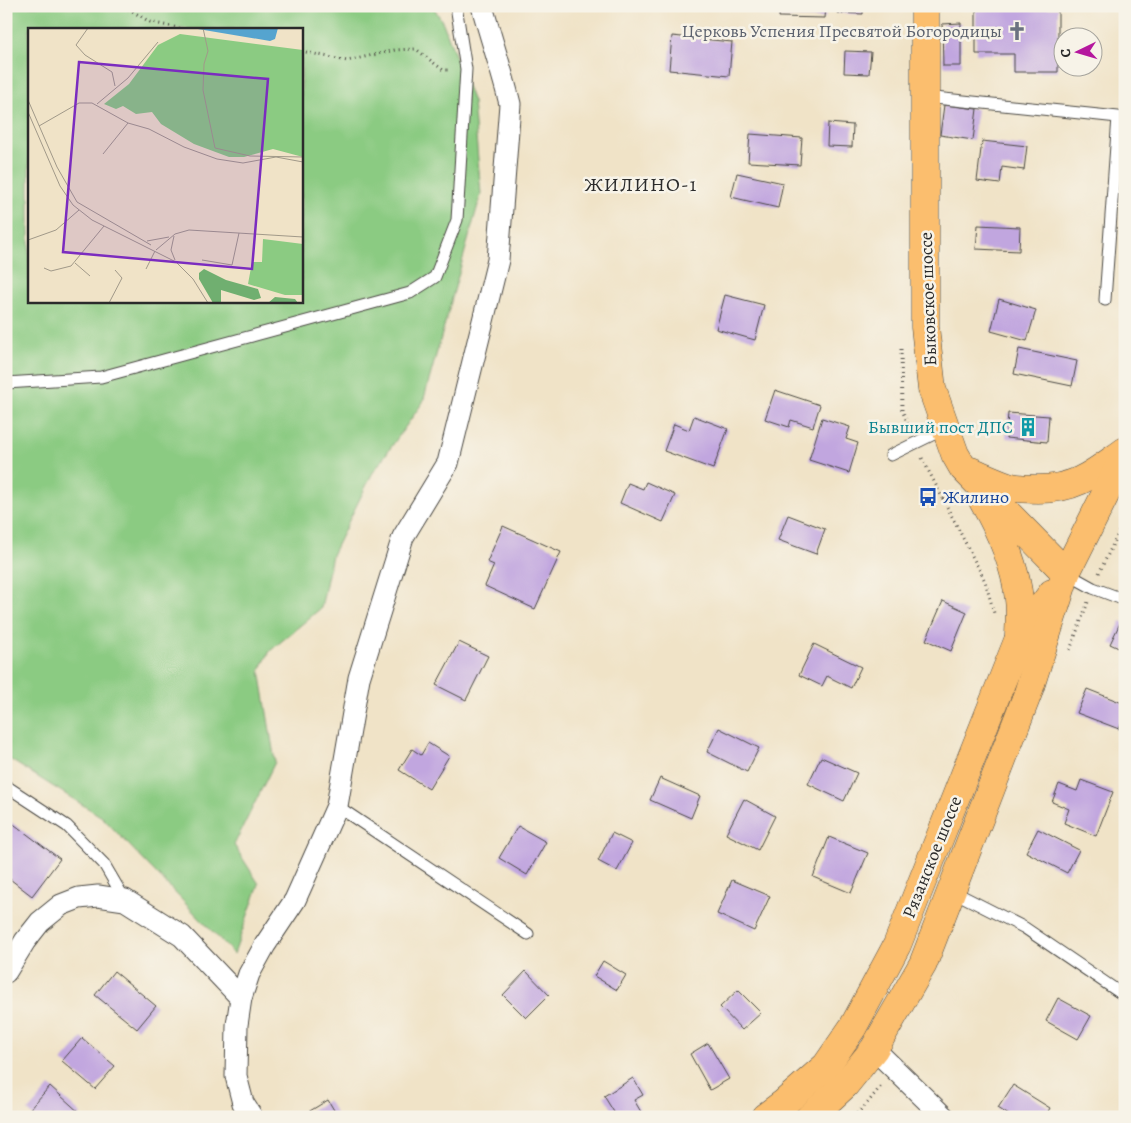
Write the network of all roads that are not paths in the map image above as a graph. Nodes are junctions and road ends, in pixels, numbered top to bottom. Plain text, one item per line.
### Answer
1 (456, 6) edge
2 (482, 6) edge
3 (925, 6) edge
4 (925, 96) junction
5 (1105, 300) dead end
6 (6, 383) edge
7 (946, 428) junction
8 (1125, 453) edge
9 (891, 455) dead end
10 (963, 468) junction
11 (1066, 574) junction
12 (1125, 600) edge
13 (1019, 638) junction
14 (6, 786) edge
15 (337, 806) junction
16 (952, 891) junction
17 (125, 900) junction
18 (528, 934) dead end
19 (6, 972) edge
20 (1125, 996) edge
21 (241, 998) junction
22 (874, 1050) junction
23 (252, 1117) edge
24 (765, 1117) edge
25 (810, 1117) edge
26 (944, 1117) edge

1 - 6 lane
2 - 15 street
3 - 4 main road, Быковское шоссе
4 - 5 lane
4 - 7 main road, Быковское шоссе
7 - 9 lane
7 - 10 main road, Быковское шоссе
8 - 10 main road
8 - 11 main road, Рязанское шоссе
10 - 11 main road, Быковское шоссе
10 - 13 main road
11 - 12 lane
11 - 13 main road, Рязанское шоссе
11 - 16 main road, Рязанское шоссе
13 - 24 main road, Рязанское шоссе
14 - 17 lane
15 - 18 lane
15 - 21 street
16 - 20 lane
16 - 22 main road, Рязанское шоссе
17 - 19 street
17 - 21 street
21 - 23 street
22 - 25 main road, Рязанское шоссе
22 - 26 street

